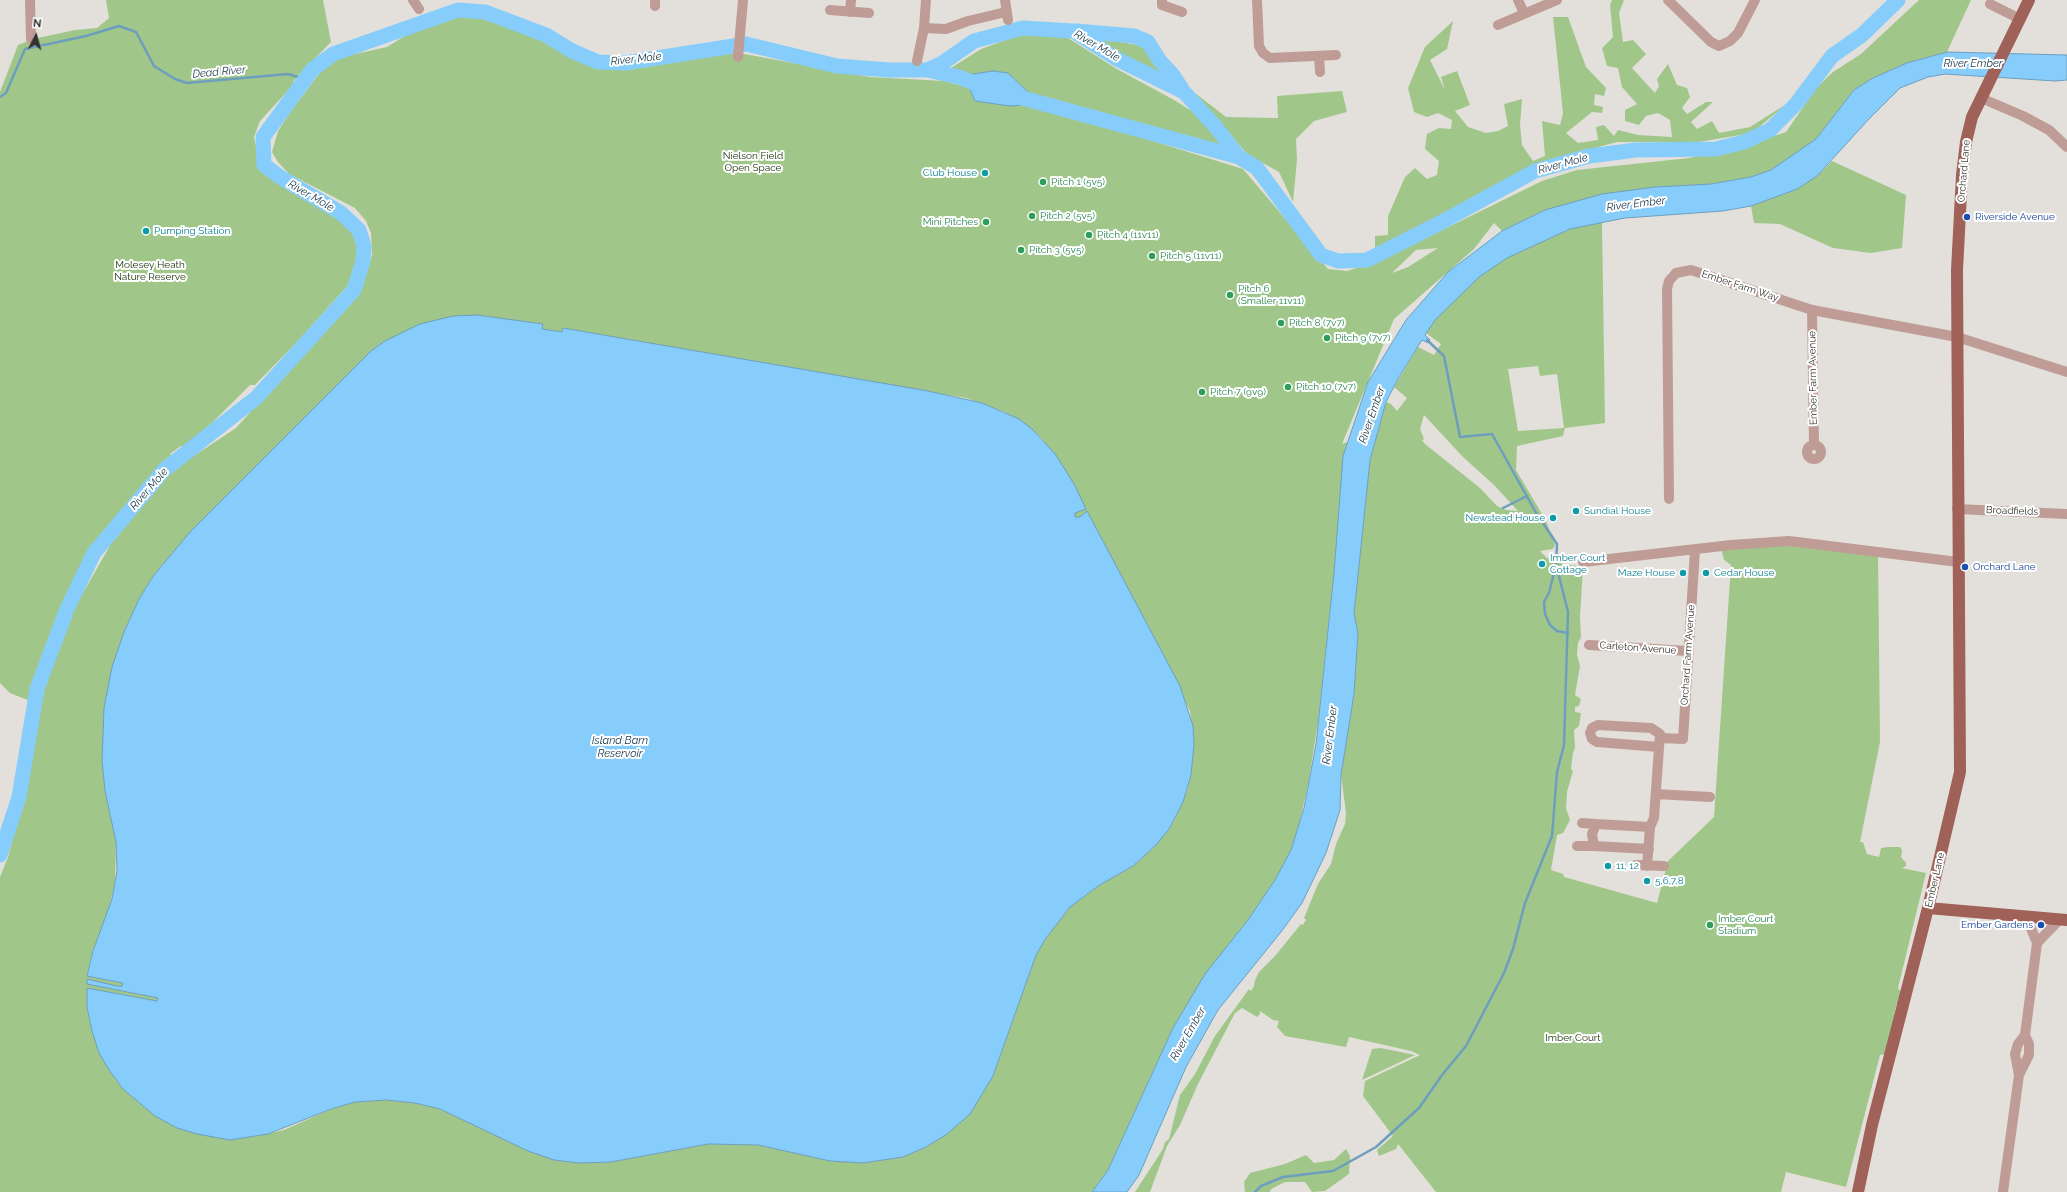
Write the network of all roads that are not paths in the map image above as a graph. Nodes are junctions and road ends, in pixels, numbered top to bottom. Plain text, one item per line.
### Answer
1 (30, 0) edge
2 (413, 0) edge
3 (743, 0) edge
4 (851, 0) edge
5 (926, 0) edge
6 (1005, 0) edge
7 (1162, 0) edge
8 (1257, 0) edge
9 (1518, 0) edge
10 (1557, 0) edge
11 (1668, 0) edge
12 (1755, 0) edge
13 (2030, 0) edge
14 (1990, 4) dead end
15 (419, 9) dead end
16 (830, 10) dead end
17 (850, 12) junction
18 (1182, 12) dead end
19 (869, 13) dead end
20 (1524, 13) junction
21 (2020, 18) junction
22 (1498, 25) dead end
23 (924, 28) junction
24 (31, 39) dead end
25 (738, 55) dead end
26 (1336, 55) dead end
27 (1319, 56) junction
28 (917, 61) dead end
29 (1320, 72) dead end
30 (1981, 98) junction
31 (2067, 147) edge
32 (1812, 310) junction
33 (1957, 337) junction
34 (2067, 372) edge
35 (1814, 445) dead end
36 (1669, 499) dead end
37 (1957, 509) junction
38 (2067, 514) edge
39 (1695, 550) junction
40 (1583, 562) dead end
41 (1958, 562) junction
42 (1589, 645) dead end
43 (1688, 651) junction
44 (1660, 743) junction
45 (1656, 794) junction
46 (1710, 797) dead end
47 (1582, 823) dead end
48 (1596, 824) junction
49 (1650, 827) junction
50 (1577, 846) dead end
51 (1594, 846) junction
52 (1648, 849) junction
53 (1636, 865) dead end
54 (1647, 866) junction
55 (1664, 866) dead end
56 (1928, 908) junction
57 (2026, 916) junction
58 (2063, 920) edge
59 (2037, 943) junction
60 (1858, 1192) edge
61 (2003, 1192) edge

1 - 24 street
2 - 15 street
3 - 25 street
4 - 17 street
5 - 23 street
6 - 23 street
7 - 18 street
8 - 27 street
9 - 20 street
10 - 20 street
11 - 12 street
13 - 21 main road, Orchard Lane
14 - 21 street
16 - 17 street
17 - 19 street
20 - 22 street
21 - 30 main road, Orchard Lane
23 - 28 street
26 - 27 street
27 - 29 street
30 - 31 street
30 - 33 main road, Orchard Lane
32 - 33 street, Ember Farm Way
32 - 35 street, Ember Farm Avenue
32 - 36 street, Ember Farm Way
33 - 34 street, Ember Farm Way
33 - 37 main road, Orchard Lane
37 - 38 street, Broadfields
37 - 41 main road, Orchard Lane
39 - 40 street
39 - 41 street
39 - 43 street, Orchard Farm Avenue
41 - 56 main road, Ember Lane
42 - 43 street, Carleton Avenue
43 - 44 street, Orchard Farm Avenue
44 - 44 street
44 - 45 street
45 - 46 street
45 - 49 street
47 - 48 street
48 - 49 street
48 - 51 street
49 - 52 street
50 - 51 street
51 - 52 street
52 - 54 street
53 - 54 street
54 - 55 street
56 - 57 main road
56 - 60 main road, Ember Lane
57 - 58 main road
57 - 59 street
58 - 59 street
59 - 61 street

